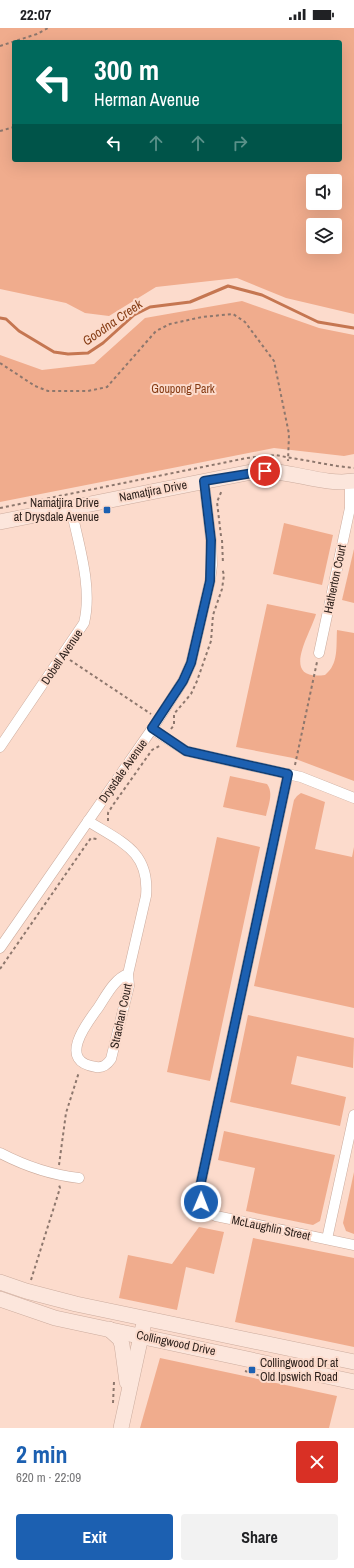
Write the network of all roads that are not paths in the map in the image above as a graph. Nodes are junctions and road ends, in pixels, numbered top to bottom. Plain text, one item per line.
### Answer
1 (352, 482) edge
2 (205, 487) junction
3 (71, 508) junction
4 (0, 522) edge
5 (319, 653) road end
6 (152, 728) junction
7 (0, 747) edge
8 (288, 774) junction
9 (354, 798) edge
10 (88, 821) junction
11 (0, 948) edge
12 (128, 974) junction
13 (354, 1115) edge
14 (0, 1153) edge
15 (79, 1178) dead end
16 (327, 1239) junction
17 (354, 1245) edge
18 (0, 1282) edge
19 (0, 1299) edge
20 (145, 1318) junction
21 (109, 1329) junction
22 (141, 1336) junction
23 (354, 1362) edge
24 (354, 1382) edge
25 (129, 1392) junction
26 (121, 1428) edge

1 - 2 main road, Namatjira Drive
1 - 5 street, Hatherton Court
2 - 3 main road, Namatjira Drive
2 - 6 street, Drysdale Avenue
3 - 4 main road, Namatjira Drive
3 - 7 street, Dobell Avenue
6 - 8 street
6 - 10 street, Drysdale Avenue
8 - 9 street
8 - 16 street, McLaughlin Street
10 - 11 street, Drysdale Avenue
10 - 12 street, Strachan Court
12 - 12 street, Strachan Court
13 - 16 street
14 - 15 street
16 - 17 street, McLaughlin Street
18 - 20 main road, Collingwood Drive
19 - 21 main road, Collingwood Drive
20 - 22 main road
20 - 23 main road, Collingwood Drive
21 - 22 main road, Collingwood Drive
21 - 25 main road
22 - 24 main road, Collingwood Drive
22 - 25 main road
25 - 26 main road

